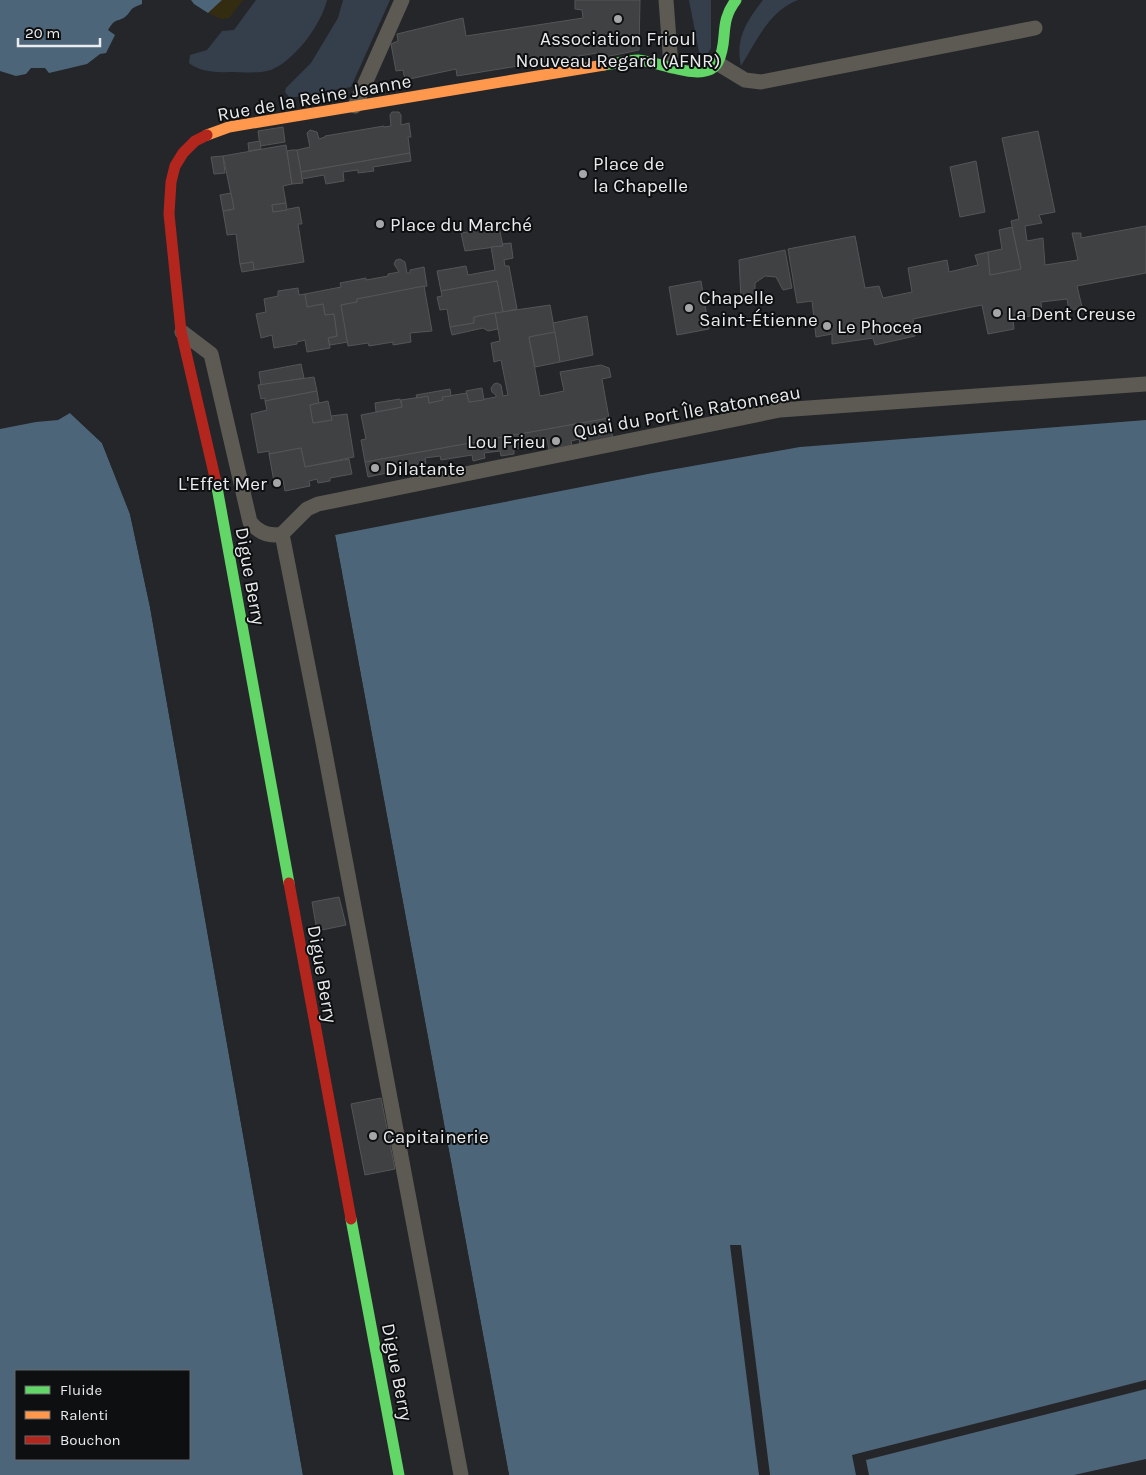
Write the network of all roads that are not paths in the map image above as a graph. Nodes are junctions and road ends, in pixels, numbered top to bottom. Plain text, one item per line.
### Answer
1 (402, 0) edge
2 (666, 0) edge
3 (736, 0) edge
4 (1035, 28) dead end
5 (717, 64) junction
6 (671, 66) junction
7 (355, 106) junction
8 (181, 331) junction
9 (1146, 384) edge
10 (215, 479) joint
11 (282, 534) junction
12 (399, 1475) edge
13 (461, 1475) edge

1 - 7 lane
2 - 6 lane
3 - 5 street
4 - 5 lane
5 - 6 street, Rue de la Reine Jeanne
6 - 7 street, Rue de la Reine Jeanne
7 - 8 street, Rue de la Reine Jeanne
8 - 10 street, Rue de la Reine Jeanne
8 - 11 lane
9 - 11 lane, Quai du Port Île Ratonneau
10 - 12 street, Digue Berry
11 - 13 lane

